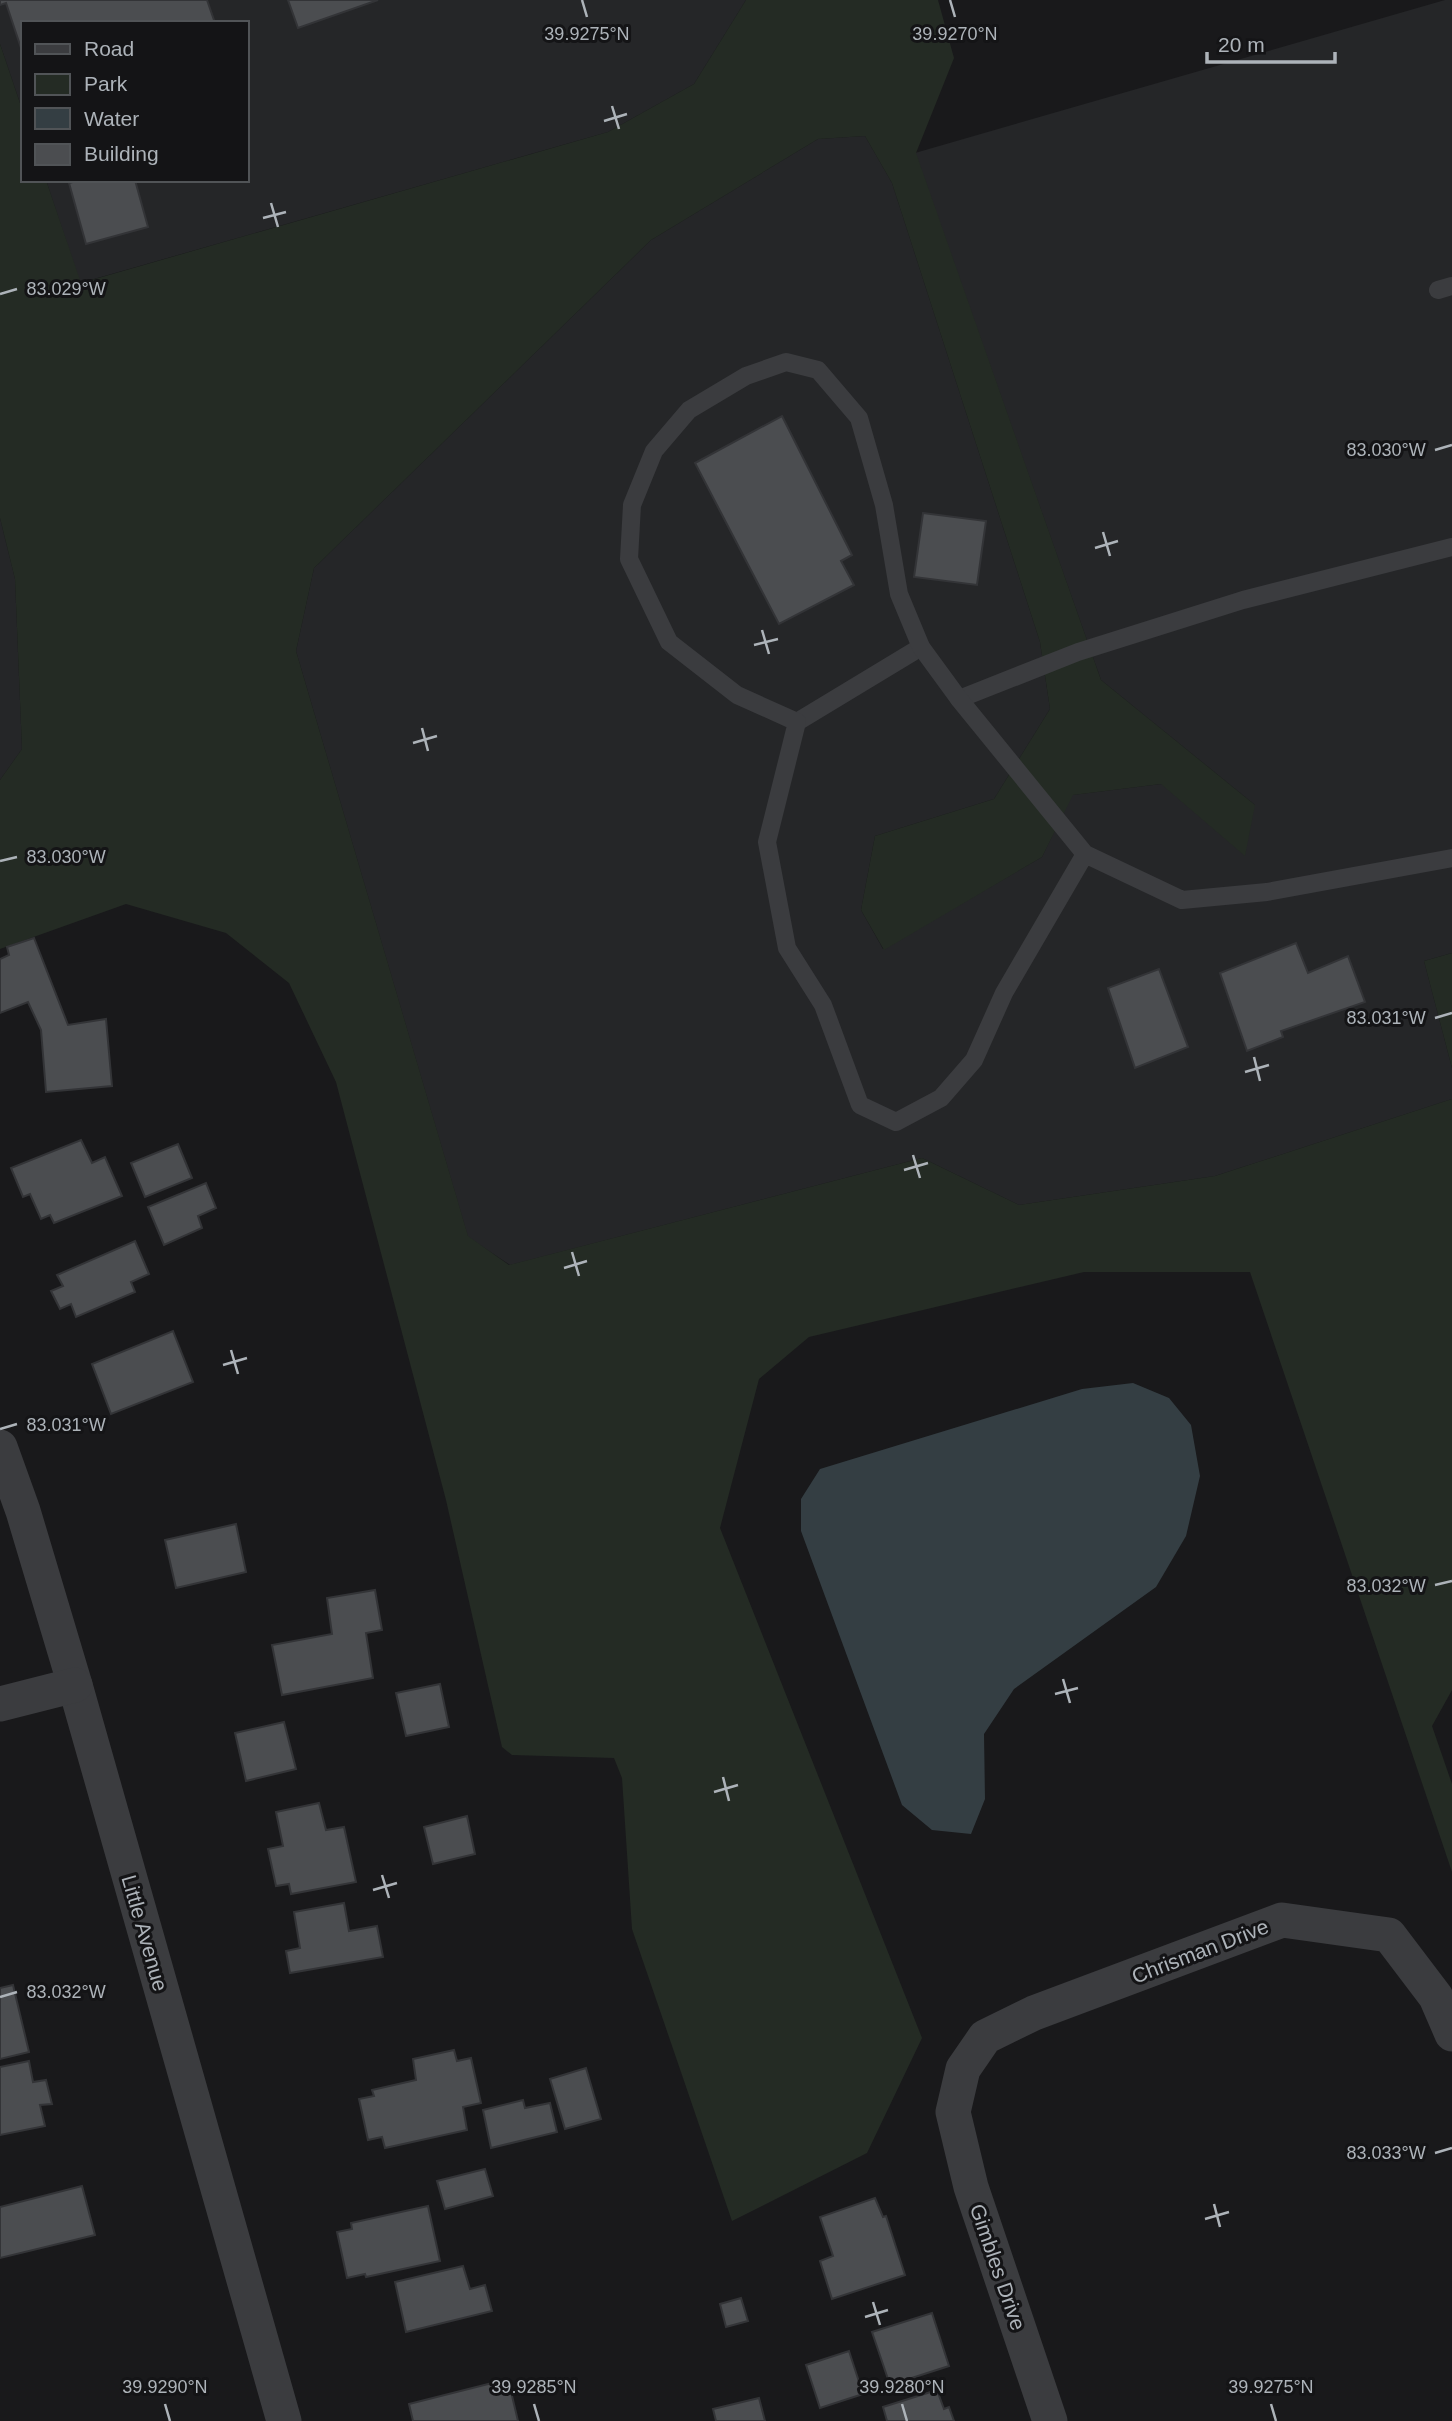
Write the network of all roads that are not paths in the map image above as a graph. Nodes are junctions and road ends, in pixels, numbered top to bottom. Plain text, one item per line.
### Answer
1 (1452, 547) edge
2 (921, 647) junction
3 (959, 699) junction
4 (797, 722) junction
5 (1085, 854) junction
6 (1452, 858) edge
7 (0, 1447) edge
8 (75, 1685) junction
9 (0, 1704) edge
10 (1452, 2034) edge
11 (953, 2112) joint
12 (284, 2421) edge
13 (1050, 2421) edge

1 - 3 lane
2 - 3 lane
2 - 4 lane
2 - 4 lane
3 - 5 lane
4 - 5 lane
5 - 6 lane
7 - 8 street, Little Avenue
8 - 9 street
8 - 12 street, Little Avenue
10 - 11 street, Chrisman Drive
11 - 13 street, Gimbles Drive

